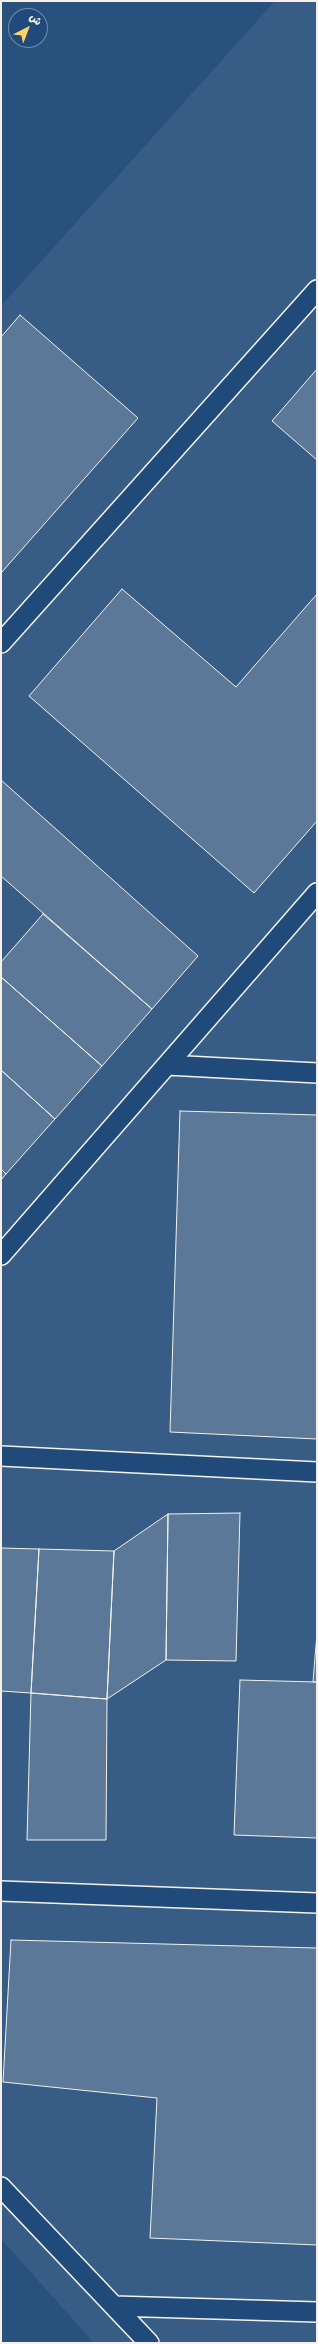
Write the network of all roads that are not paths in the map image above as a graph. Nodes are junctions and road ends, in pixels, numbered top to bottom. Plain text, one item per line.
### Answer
1 (317, 290) edge
2 (1, 643) edge
3 (317, 893) edge
4 (167, 1066) junction
5 (317, 1073) edge
6 (1, 1255) edge
7 (1, 1456) edge
8 (317, 1472) edge
9 (1, 1891) edge
10 (317, 1903) edge
11 (1, 2187) edge
12 (114, 2306) junction
13 (317, 2312) edge
14 (149, 2343) edge

1 - 2 lane
3 - 4 lane
4 - 5 lane
4 - 6 lane
7 - 8 lane
9 - 10 lane
11 - 12 lane
12 - 13 lane
12 - 14 lane

